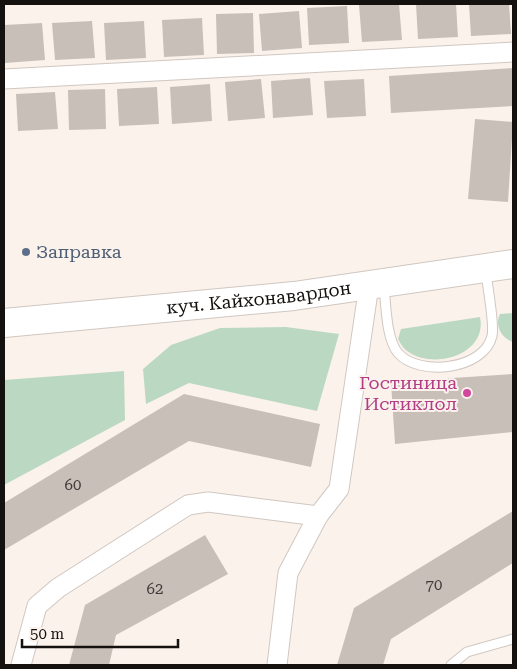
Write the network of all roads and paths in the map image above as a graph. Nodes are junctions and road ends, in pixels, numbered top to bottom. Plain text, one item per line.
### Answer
1 (513, 52) edge
2 (4, 79) edge
3 (513, 264) edge
4 (486, 268) junction
5 (377, 284) junction
6 (4, 323) edge
7 (318, 516) junction
8 (513, 639) edge
9 (21, 665) edge
10 (276, 665) edge
11 (451, 665) edge

1 - 2 street
3 - 4 main road, куч. Кайхонавардон
4 - 5 main road, куч. Кайхонавардон
4 - 5 lane
5 - 6 main road, куч. Кайхонавардон
5 - 7 street
7 - 9 street
7 - 10 street
8 - 11 lane

